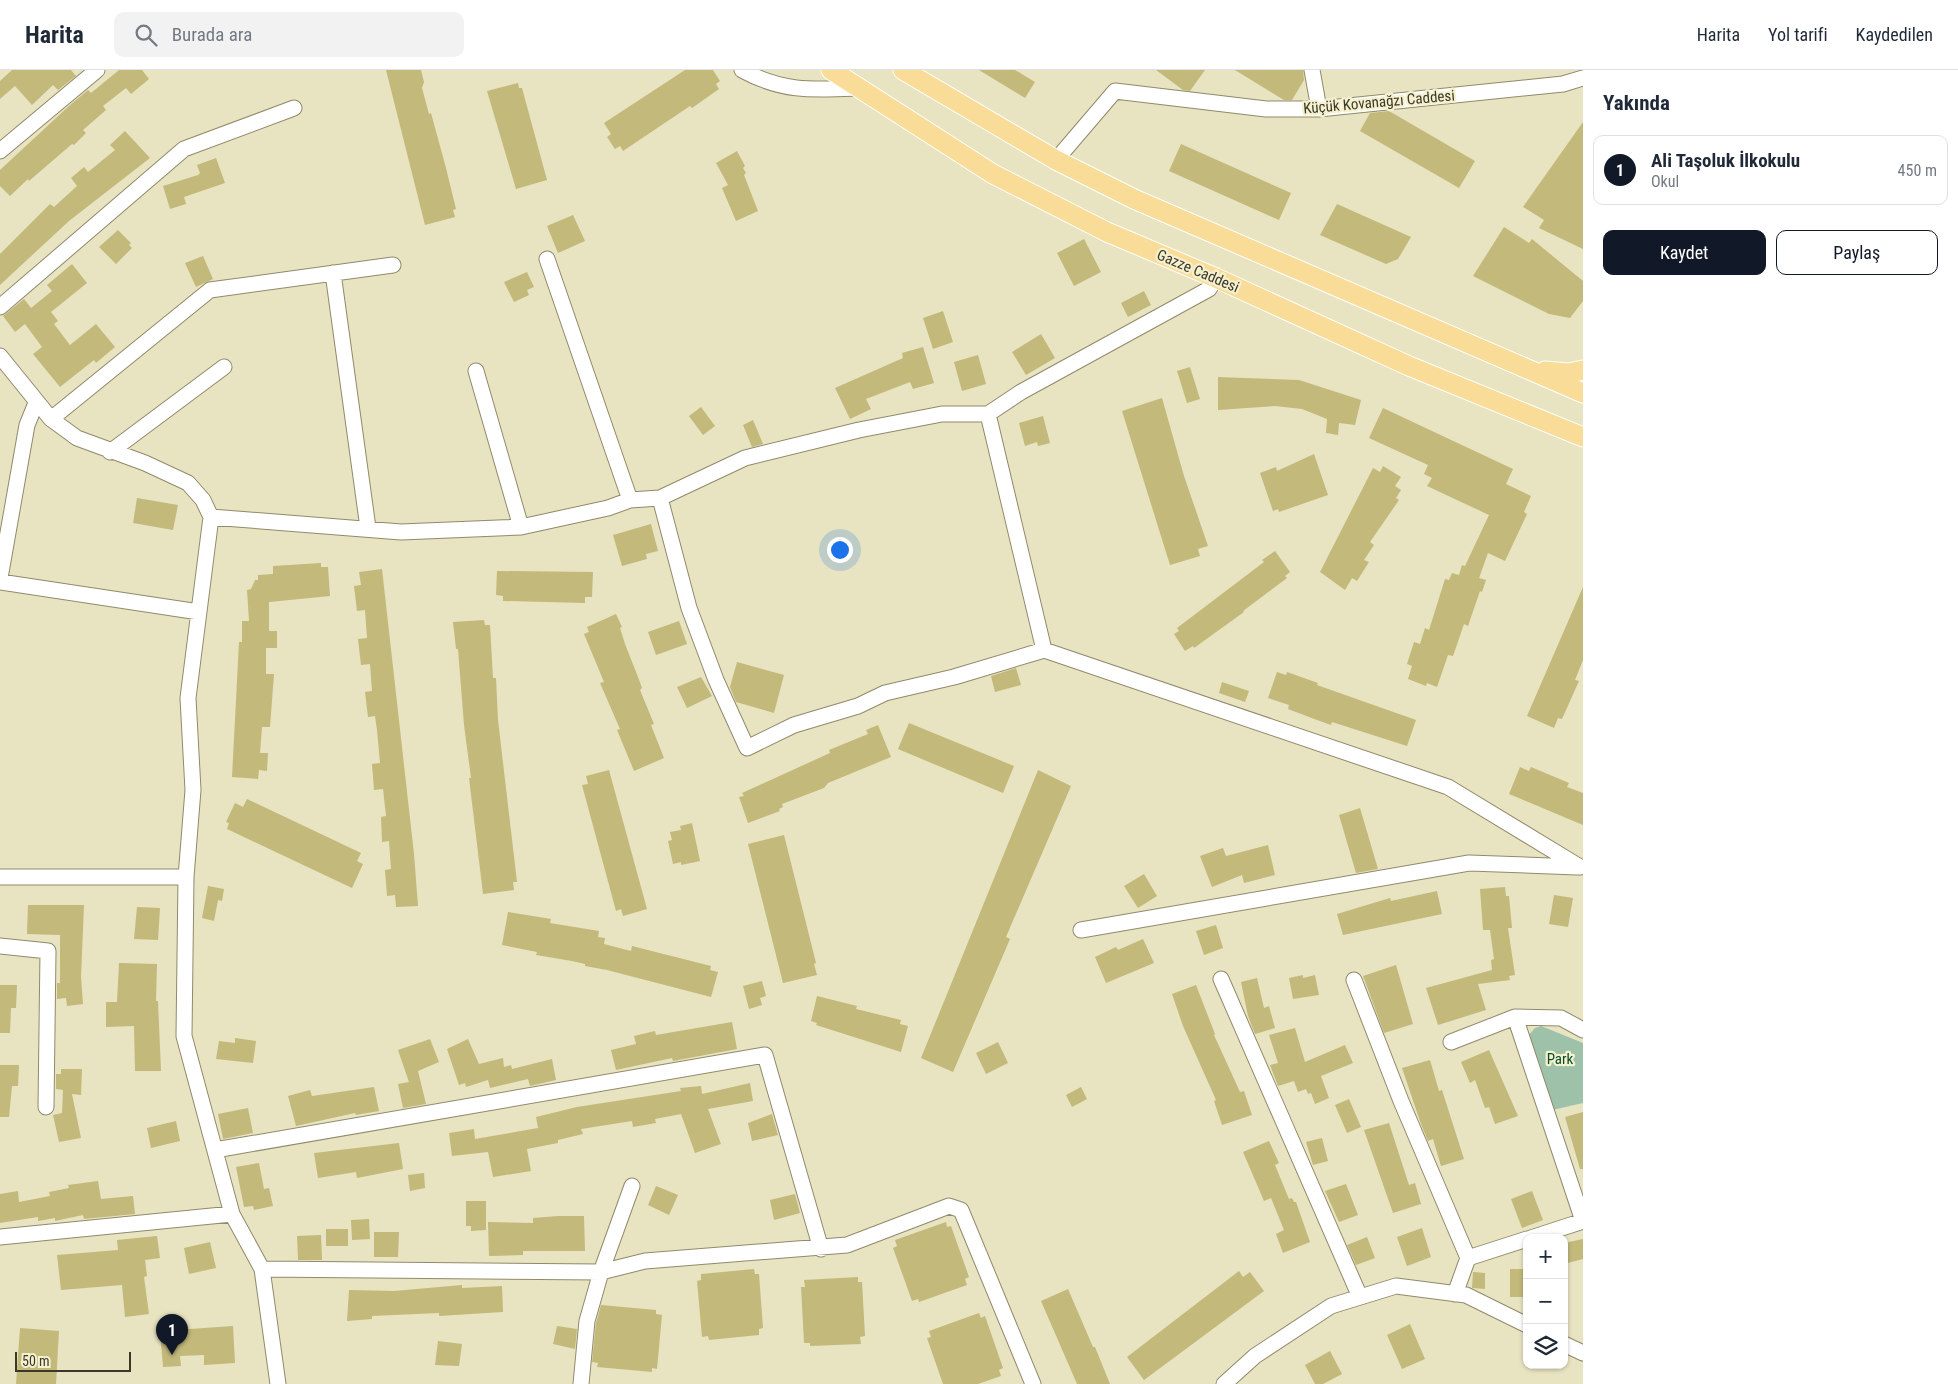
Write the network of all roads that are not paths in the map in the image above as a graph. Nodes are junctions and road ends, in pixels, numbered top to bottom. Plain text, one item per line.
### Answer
1 (97, 70) edge
2 (742, 70) edge
3 (831, 70) edge
4 (903, 70) edge
5 (1312, 70) edge
6 (1583, 78) edge
7 (856, 88) junction
8 (294, 108) dead end
9 (1319, 110) junction
10 (0, 152) edge
11 (1056, 160) junction
12 (547, 259) dead end
13 (393, 264) dead end
14 (332, 273) junction
15 (1216, 278) junction
16 (0, 307) edge
17 (0, 356) edge
18 (224, 367) dead end
19 (1529, 370) junction
20 (1583, 370) edge
21 (476, 371) dead end
22 (1583, 393) edge
23 (36, 403) junction
24 (988, 414) junction
25 (51, 419) junction
26 (1583, 437) edge
27 (110, 452) junction
28 (660, 498) junction
29 (630, 500) junction
30 (210, 517) junction
31 (522, 527) junction
32 (368, 528) junction
33 (0, 580) edge
34 (199, 612) junction
35 (1044, 650) junction
36 (1581, 868) edge
37 (0, 877) edge
38 (186, 877) junction
39 (1081, 930) dead end
40 (0, 946) edge
41 (1221, 978) dead end
42 (1354, 980) dead end
43 (1515, 1018) junction
44 (1583, 1030) edge
45 (1451, 1042) dead end
46 (46, 1107) dead end
47 (215, 1150) junction
48 (632, 1186) dead end
49 (232, 1214) junction
50 (1583, 1221) edge
51 (1543, 1234) edge
52 (0, 1237) edge
53 (1523, 1240) edge
54 (822, 1249) junction
55 (1468, 1258) junction
56 (262, 1269) junction
57 (601, 1272) junction
58 (1455, 1294) junction
59 (1360, 1296) junction
60 (1523, 1324) edge
61 (1568, 1346) edge
62 (1583, 1352) edge
63 (278, 1384) edge
64 (582, 1384) edge
65 (1033, 1384) edge
66 (1224, 1384) edge

1 - 10 street
2 - 7 street
3 - 7 main road, Gazze Caddesi
4 - 11 main road
5 - 9 street
6 - 9 street, Küçük Kovanağzı Caddesi
7 - 15 main road, Gazze Caddesi
8 - 16 street
9 - 11 street, Küçük Kovanağzı Caddesi
11 - 19 main road
12 - 29 street
13 - 14 street
14 - 25 street
14 - 32 street
15 - 24 street
15 - 26 main road, Gazze Caddesi
17 - 23 street
18 - 27 street
19 - 20 main road
19 - 22 main road
21 - 31 street
23 - 25 street
23 - 33 street
24 - 28 street
24 - 35 street
25 - 27 street
27 - 30 street
28 - 29 street
28 - 35 street
29 - 31 street
30 - 32 street
30 - 34 street
31 - 32 street
33 - 34 street
34 - 38 street
35 - 36 street
36 - 39 street
37 - 38 street
38 - 47 street
40 - 46 street
41 - 59 street
42 - 55 street
43 - 44 street
43 - 45 street
43 - 50 street
47 - 49 street
47 - 54 street
48 - 57 street
49 - 52 street
49 - 56 street
50 - 51 street
53 - 55 street
54 - 57 street
54 - 65 street
55 - 58 street
56 - 57 street
56 - 63 street
57 - 64 street
58 - 59 street
58 - 60 street
59 - 66 street
61 - 62 street

